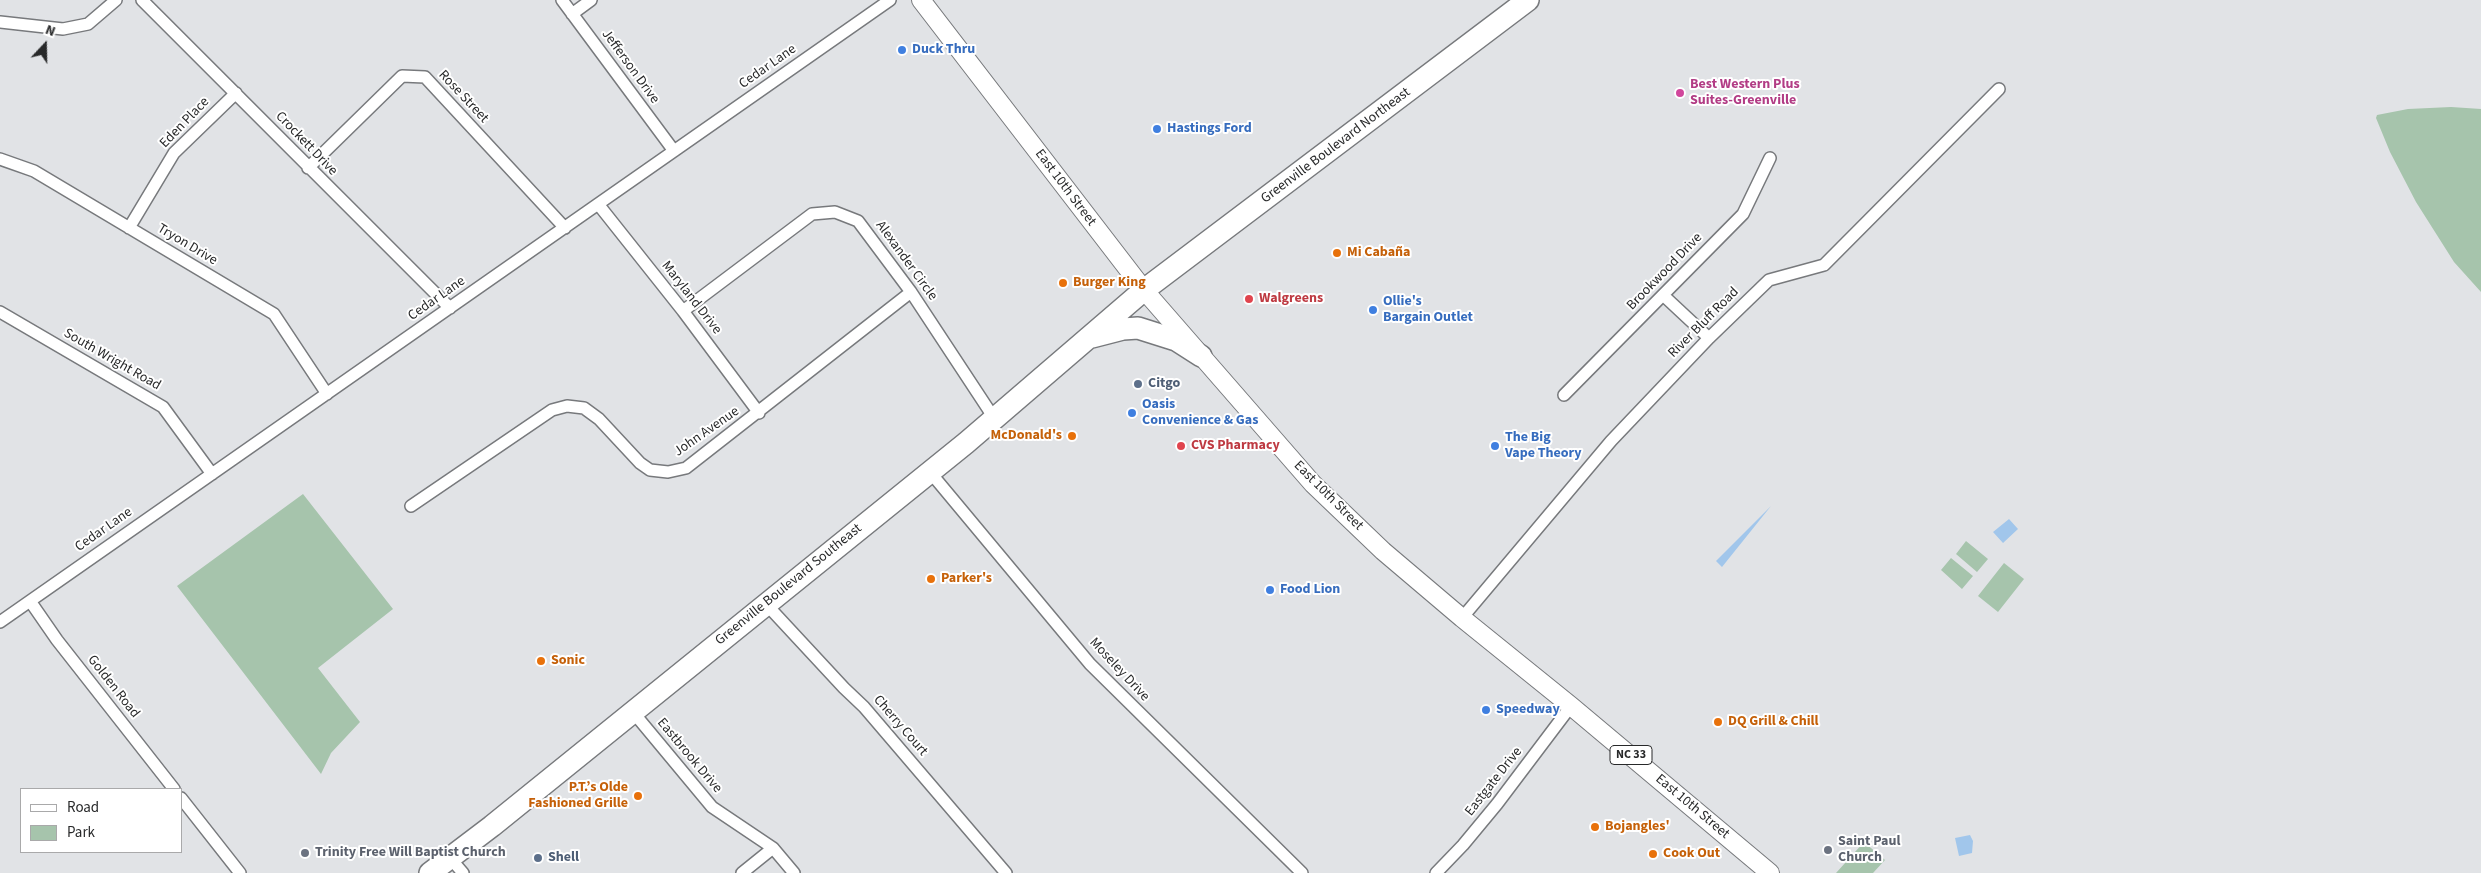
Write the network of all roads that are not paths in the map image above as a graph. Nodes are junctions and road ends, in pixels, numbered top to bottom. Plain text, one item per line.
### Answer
1 (116, 0) edge
2 (142, 0) edge
3 (562, 0) edge
4 (591, 0) edge
5 (890, 0) edge
6 (921, 0) edge
7 (1528, 0) edge
8 (572, 14) junction
9 (0, 22) edge
10 (1999, 89) dead end
11 (236, 93) junction
12 (674, 151) junction
13 (1770, 158) dead end
14 (0, 159) edge
15 (308, 168) junction
16 (598, 204) junction
17 (129, 228) junction
18 (565, 228) junction
19 (1144, 290) junction
20 (912, 292) junction
21 (1664, 296) junction
22 (450, 308) junction
23 (683, 311) junction
24 (0, 312) edge
25 (1709, 338) junction
26 (1087, 339) junction
27 (1201, 356) junction
28 (327, 394) junction
29 (1564, 395) dead end
30 (759, 413) junction
31 (994, 418) junction
32 (930, 472) junction
33 (212, 474) junction
34 (411, 506) dead end
35 (30, 600) junction
36 (766, 604) junction
37 (1462, 618) junction
38 (0, 622) edge
39 (1571, 706) junction
40 (632, 712) junction
41 (173, 788) edge
42 (182, 799) edge
43 (773, 848) junction
44 (457, 866) edge
45 (240, 873) edge
46 (430, 873) edge
47 (742, 873) edge
48 (794, 873) edge
49 (1006, 873) edge
50 (1302, 873) edge
51 (1436, 873) edge
52 (1770, 873) edge

1 - 9 street
2 - 11 street, Crockett Drive
3 - 8 street, Jefferson Drive
4 - 8 street
5 - 12 street, Cedar Lane
6 - 19 main road, East 10th Street
7 - 19 highway, Greenville Boulevard Northeast
8 - 12 street, Jefferson Drive
10 - 25 street, River Bluff Road
11 - 15 street, Crockett Drive
11 - 17 street, Eden Place
12 - 16 street, Cedar Lane
13 - 21 street, Brookwood Drive
14 - 17 street, Tryon Drive
15 - 18 street, Rose Street
15 - 22 street, Crockett Drive
16 - 18 street, Cedar Lane
16 - 23 street, Maryland Drive
17 - 28 street, Tryon Drive
18 - 22 street, Cedar Lane
19 - 26 highway, Greenville Boulevard Southeast
19 - 27 main road, East 10th Street / NC 33
20 - 23 street, Alexander Circle
20 - 30 street, John Avenue
20 - 31 street, Alexander Circle
21 - 25 street
21 - 29 street, Brookwood Drive
22 - 28 street, Cedar Lane
23 - 30 street, Maryland Drive
24 - 33 street, South Wright Road
25 - 37 street, River Bluff Road
26 - 27 highway
26 - 31 highway, Greenville Boulevard Southeast
27 - 37 main road, East 10th Street / NC 33
28 - 33 street, Cedar Lane
30 - 34 street, John Avenue
31 - 32 highway, Greenville Boulevard Southeast
32 - 36 highway, Greenville Boulevard Southeast
32 - 50 street, Moseley Drive
33 - 35 street, Cedar Lane
35 - 38 street, Cedar Lane
35 - 41 street, Golden Road
36 - 40 highway, Greenville Boulevard Southeast
36 - 49 street, Cherry Court
37 - 39 main road, East 10th Street / NC 33
39 - 51 street, Eastgate Drive
39 - 52 main road, East 10th Street / NC 33
40 - 43 street, Eastbrook Drive
40 - 44 highway, Greenville Boulevard Southeast
42 - 45 street
43 - 47 street
43 - 48 street, Eastbrook Drive
44 - 46 highway, Greenville Boulevard Southeast

